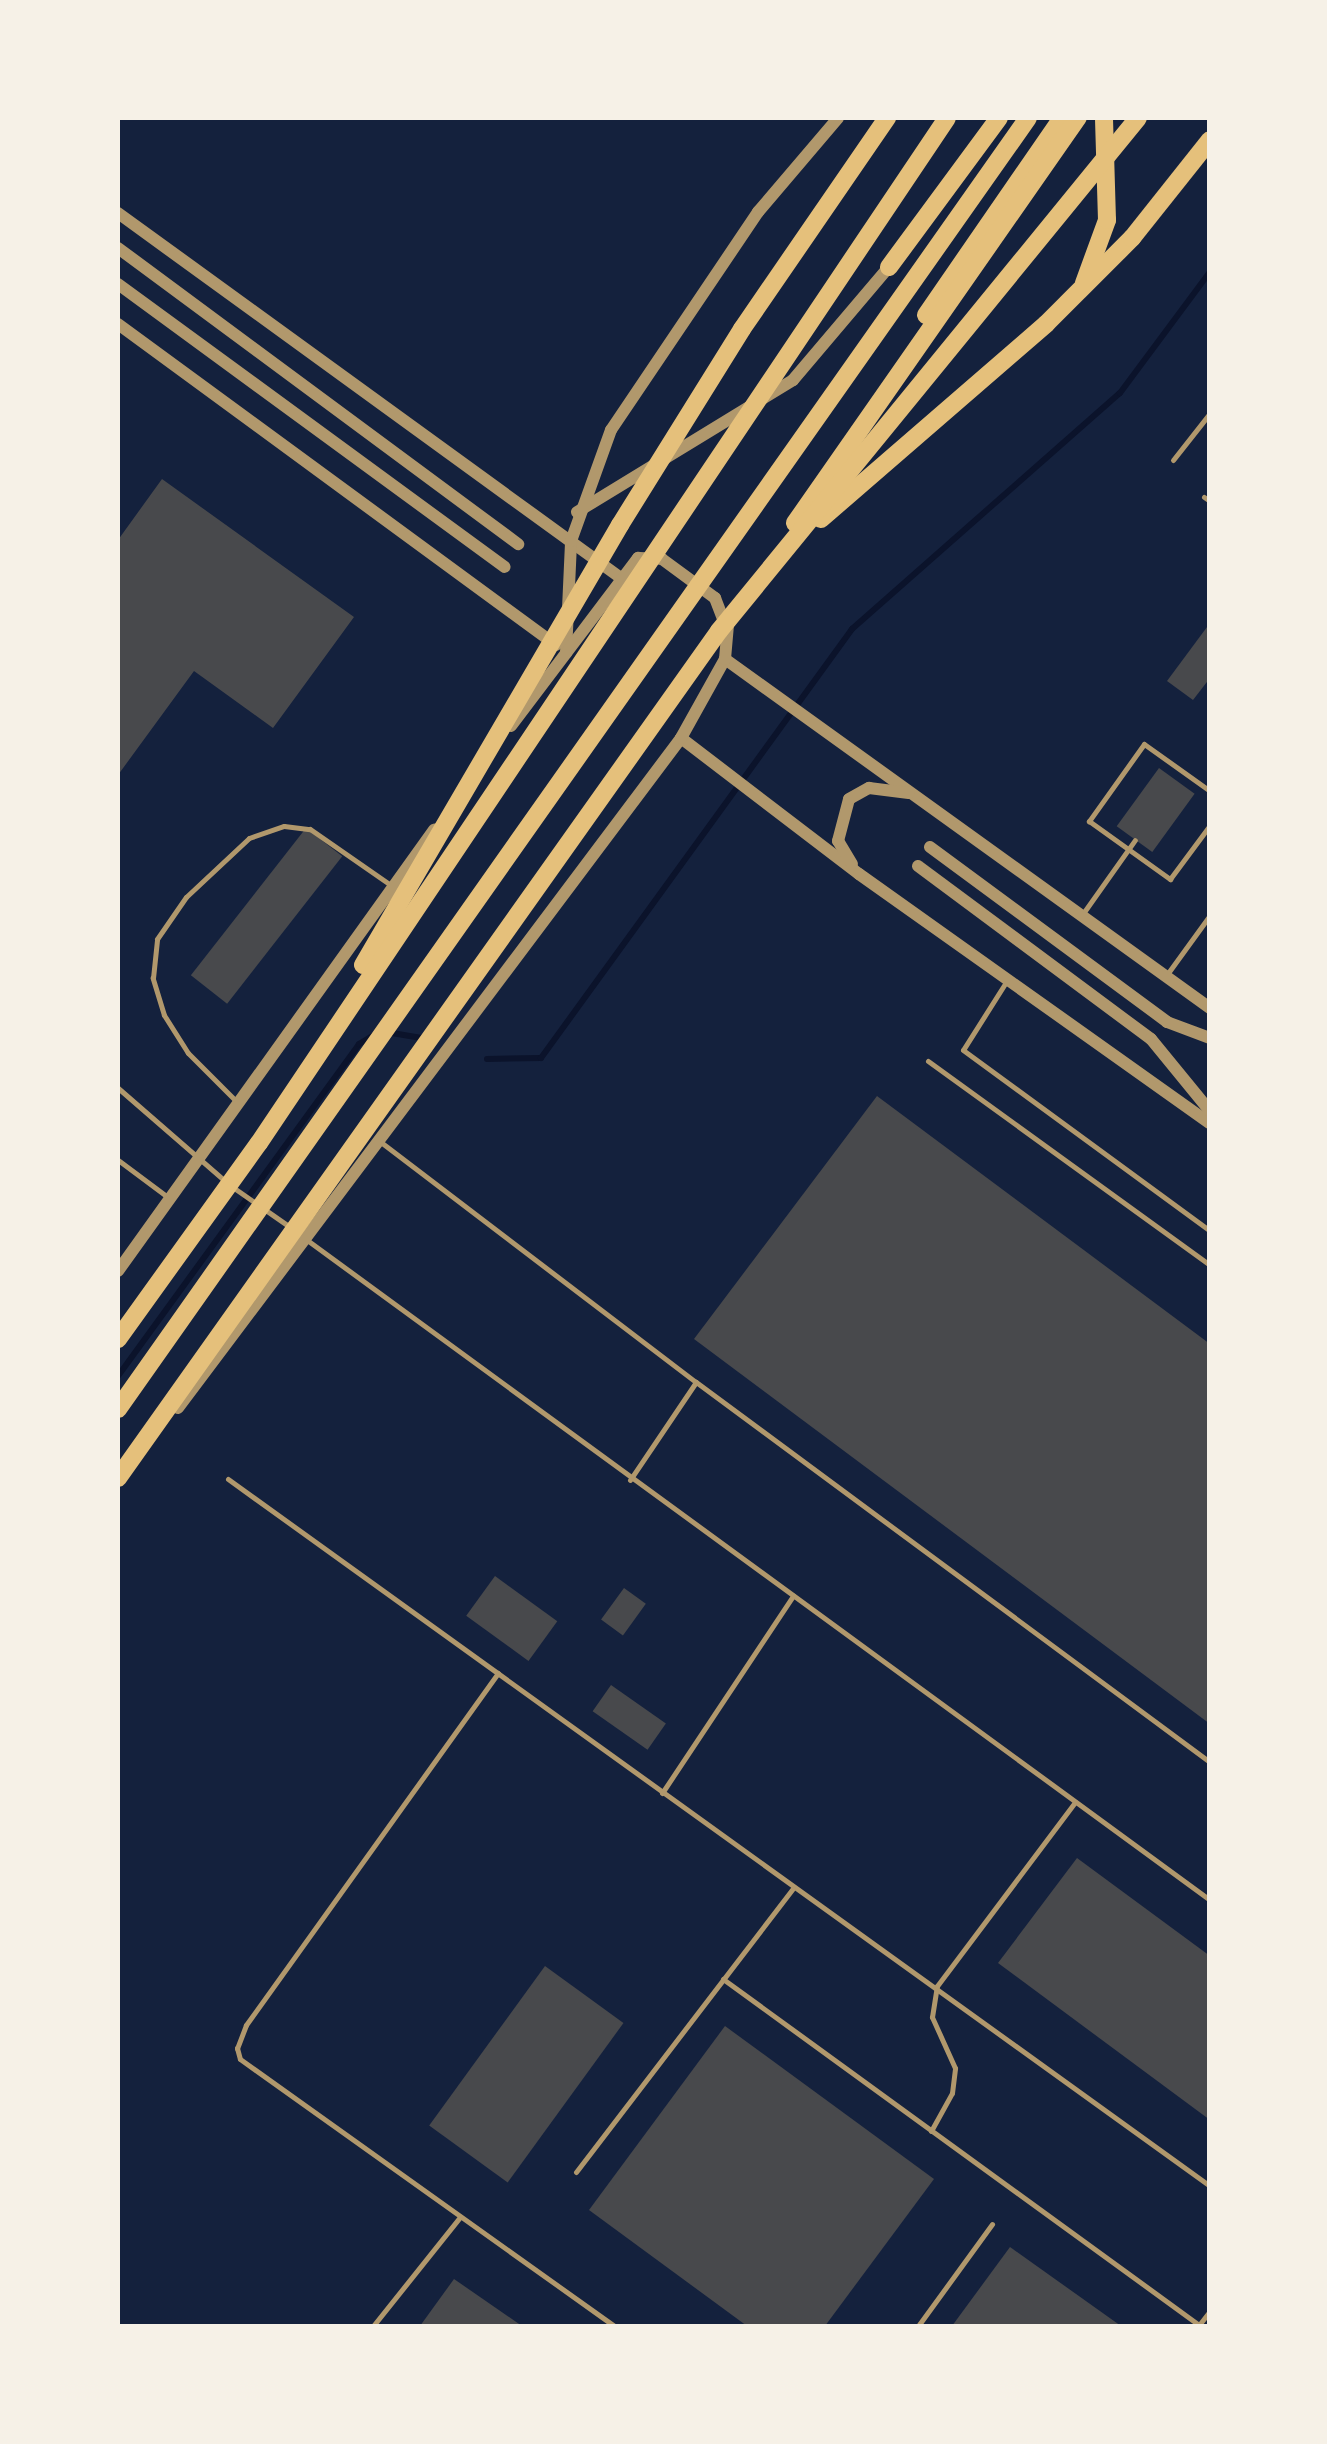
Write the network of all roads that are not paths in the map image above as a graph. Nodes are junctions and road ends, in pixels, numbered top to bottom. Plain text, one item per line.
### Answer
1 (838, 118) edge
2 (887, 118) edge
3 (947, 118) edge
4 (999, 118) edge
5 (1028, 118) edge
6 (1062, 118) edge
7 (1078, 118) edge
8 (1104, 118) edge
9 (1138, 118) edge
10 (1210, 140) edge
11 (118, 213) edge
12 (118, 248) edge
13 (889, 267) joint
14 (118, 284) edge
15 (1082, 288) junction
16 (118, 324) edge
17 (1210, 412) edge
18 (1173, 460) dead end
19 (812, 496) joint
20 (577, 512) junction
21 (571, 541) junction
22 (518, 544) dead end
23 (504, 567) dead end
24 (620, 578) junction
25 (744, 598) junction
26 (722, 628) junction
27 (566, 653) junction
28 (725, 659) junction
29 (682, 738) junction
30 (1184, 772) junction
31 (1177, 781) dead end
32 (1210, 791) edge
33 (920, 798) junction
34 (1210, 825) edge
35 (1136, 840) dead end
36 (930, 847) dead end
37 (1128, 850) junction
38 (918, 866) dead end
39 (859, 874) junction
40 (392, 886) junction
41 (1082, 915) junction
42 (1210, 915) edge
43 (1166, 976) junction
44 (1008, 980) junction
45 (1210, 1008) edge
46 (1210, 1038) edge
47 (928, 1061) dead end
48 (118, 1088) edge
49 (240, 1105) junction
50 (1210, 1111) edge
51 (1210, 1123) edge
52 (378, 1139) junction
53 (259, 1143) junction
54 (201, 1158) junction
55 (118, 1160) edge
56 (171, 1200) junction
57 (1210, 1231) edge
58 (304, 1237) junction
59 (1210, 1265) edge
60 (118, 1271) edge
61 (118, 1340) edge
62 (696, 1382) junction
63 (118, 1409) edge
64 (118, 1478) edge
65 (228, 1479) dead end
66 (630, 1480) junction
67 (118, 1491) edge
68 (793, 1596) junction
69 (498, 1672) junction
70 (1210, 1762) edge
71 (662, 1793) junction
72 (1076, 1802) junction
73 (793, 1888) junction
74 (1210, 1900) edge
75 (723, 1979) junction
76 (937, 1986) junction
77 (931, 2131) junction
78 (576, 2172) dead end
79 (1210, 2186) edge
80 (460, 2218) junction
81 (992, 2224) dead end
82 (1210, 2312) edge
83 (373, 2326) edge
84 (614, 2326) edge
85 (918, 2326) edge
86 (1199, 2326) edge

1 - 20 street
2 - 53 highway
3 - 53 highway
4 - 13 highway
5 - 63 highway
6 - 19 highway
7 - 26 highway
8 - 15 highway
9 - 26 highway
10 - 15 highway
11 - 21 street
12 - 22 street
13 - 20 street
14 - 23 street
15 - 25 highway
16 - 27 street
17 - 18 lane
19 - 25 street
20 - 21 street
21 - 24 street
21 - 27 street
24 - 26 street
24 - 27 street
25 - 26 street
26 - 28 street
26 - 64 highway
27 - 40 street
28 - 29 street
28 - 33 street
29 - 39 street
29 - 52 street
30 - 31 lane
30 - 32 lane
30 - 37 lane
33 - 39 street
33 - 41 street
34 - 37 lane
35 - 37 lane
36 - 46 street
37 - 41 lane
38 - 50 street
39 - 44 street
40 - 49 street
40 - 49 lane
41 - 43 street
42 - 43 lane
43 - 45 street
44 - 51 street
44 - 57 lane
47 - 59 lane
48 - 54 lane
49 - 54 street
52 - 58 street
52 - 62 lane
53 - 61 highway
54 - 56 street
54 - 58 lane
55 - 56 lane
56 - 60 street
58 - 66 lane
58 - 67 street
62 - 66 lane
62 - 70 lane
65 - 69 lane
66 - 68 lane
68 - 71 lane
68 - 72 lane
69 - 71 lane
69 - 80 lane
71 - 73 lane
72 - 74 lane
72 - 76 lane
73 - 75 lane
73 - 76 lane
75 - 77 lane
75 - 78 lane
76 - 77 lane
76 - 79 lane
77 - 86 lane
80 - 83 lane
80 - 84 lane
81 - 85 lane
82 - 86 lane

